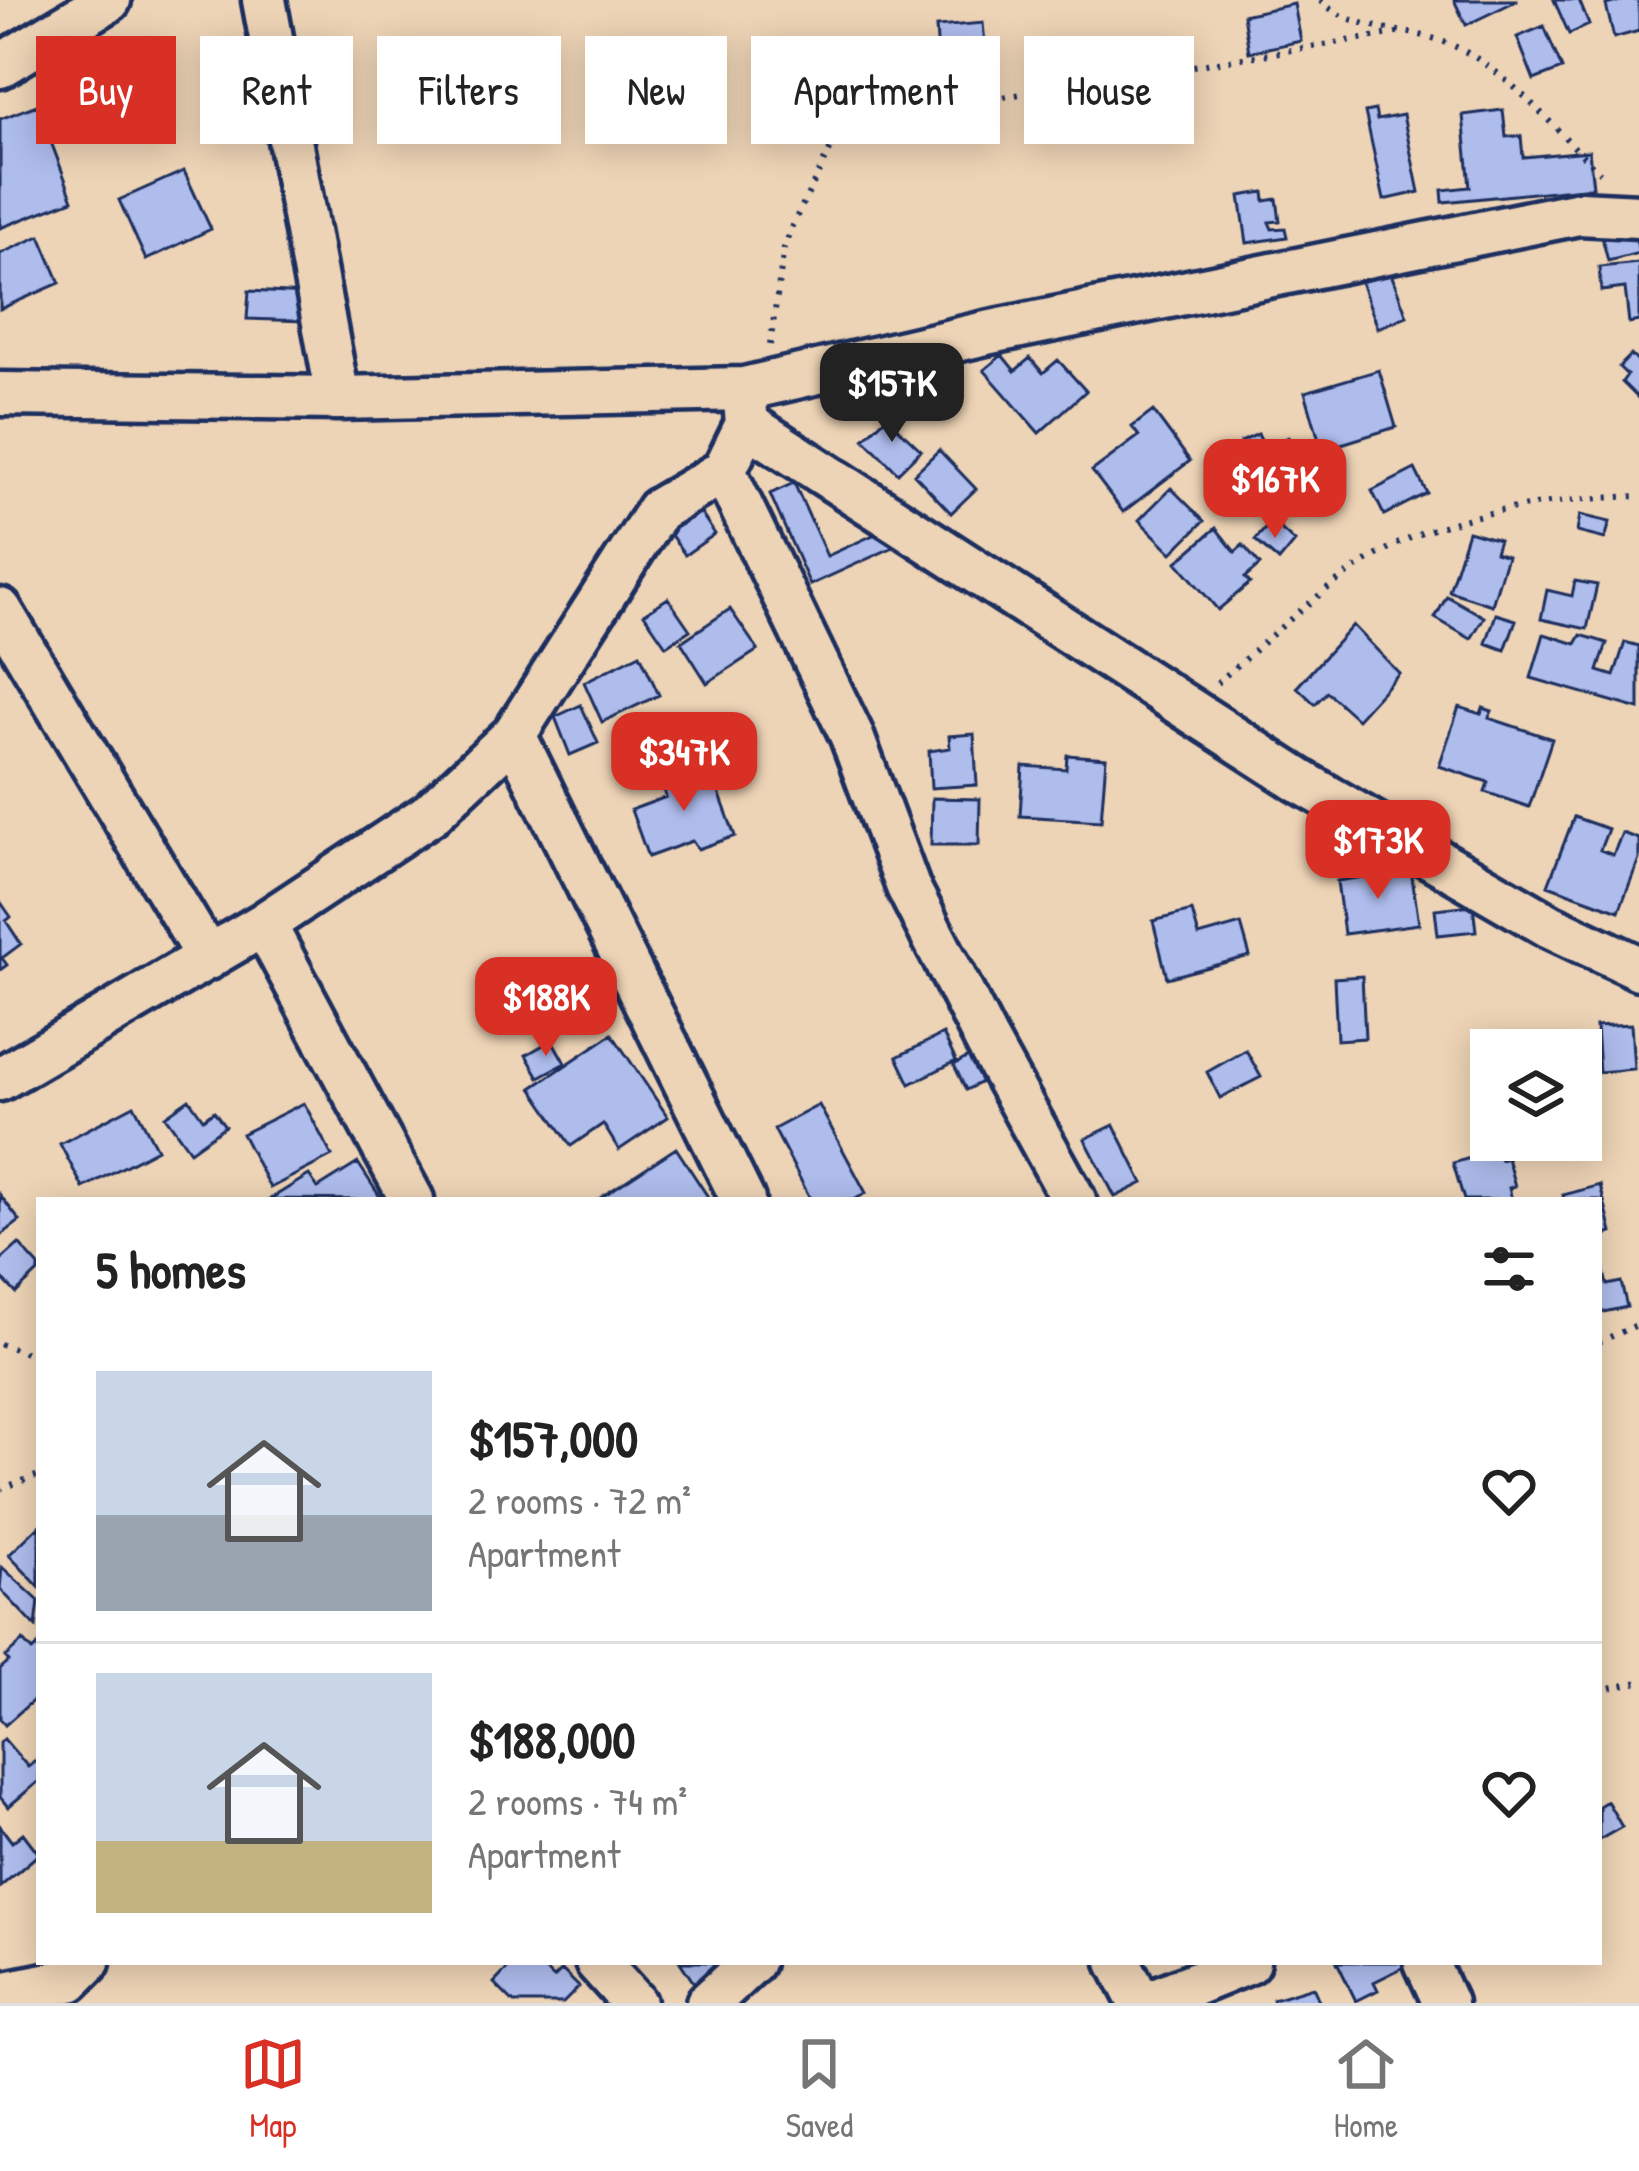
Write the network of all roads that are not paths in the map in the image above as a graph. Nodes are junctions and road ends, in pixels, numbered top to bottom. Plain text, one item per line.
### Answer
1 (109, 0) edge
2 (264, 0) edge
3 (0, 66) edge
4 (1639, 216) edge
5 (0, 394) edge
6 (338, 398) junction
7 (752, 399) junction
8 (724, 472) junction
9 (0, 610) edge
10 (514, 735) junction
11 (263, 924) junction
12 (208, 958) junction
13 (1639, 968) edge
14 (0, 1079) edge
15 (410, 1197) edge
16 (742, 1197) edge
17 (1072, 1197) edge
18 (600, 1965) edge
19 (749, 1965) edge
20 (1121, 1965) edge
21 (1240, 1965) edge
22 (1427, 1965) edge
23 (84, 1982) edge
24 (0, 1994) edge
25 (634, 2003) edge
26 (708, 2003) edge
27 (1144, 2003) edge
28 (1445, 2003) edge

1 - 3 street
2 - 6 street
4 - 7 street
5 - 6 street
6 - 7 street
7 - 8 street
7 - 13 street
8 - 10 street
8 - 17 street
9 - 12 street
10 - 11 street
10 - 16 street
11 - 12 street
11 - 15 street
12 - 14 street
18 - 25 street
19 - 26 street
20 - 27 street
21 - 27 street
22 - 28 street
23 - 24 street

